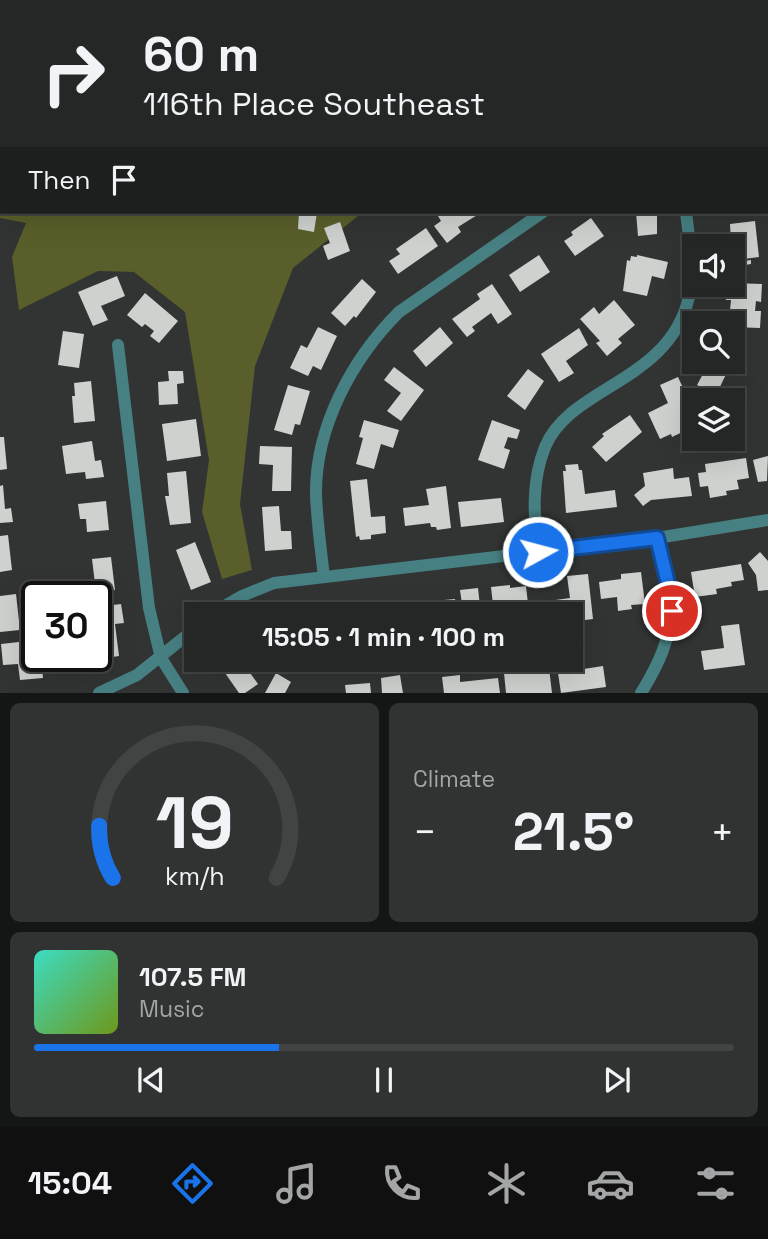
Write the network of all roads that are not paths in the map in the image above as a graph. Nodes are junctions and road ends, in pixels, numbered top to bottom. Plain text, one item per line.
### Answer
1 (539, 214) edge
2 (686, 214) edge
3 (118, 345) dead end
4 (768, 520) edge
5 (657, 538) junction
6 (538, 552) junction
7 (324, 576) junction
8 (232, 602) edge
9 (184, 639) edge
10 (161, 659) junction
11 (99, 693) edge
12 (183, 693) edge
13 (641, 693) edge

1 - 7 street
2 - 6 street
3 - 10 street
4 - 5 street
5 - 6 street
5 - 13 street
6 - 7 street
7 - 8 street
9 - 10 street
10 - 11 street
10 - 12 street

